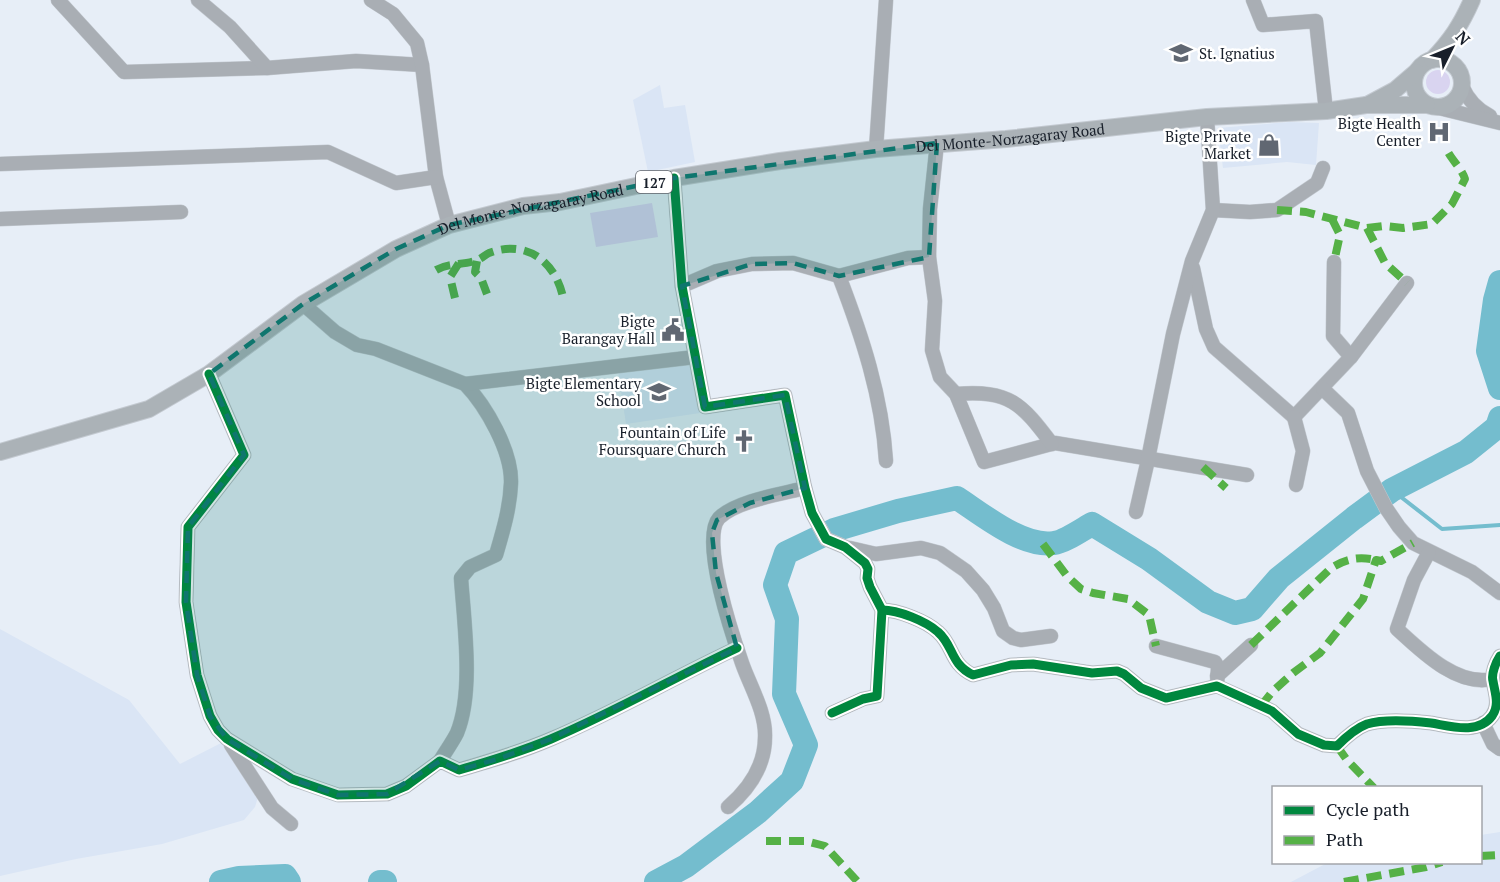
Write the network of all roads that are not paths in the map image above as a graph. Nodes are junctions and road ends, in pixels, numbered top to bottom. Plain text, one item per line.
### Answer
1 (58, 0) edge
2 (198, 0) edge
3 (371, 0) edge
4 (886, 0) edge
5 (1253, 0) edge
6 (1472, 0) edge
7 (1462, 24) junction
8 (1432, 60) junction
9 (422, 65) junction
10 (267, 68) junction
11 (1416, 72) junction
12 (1461, 81) junction
13 (1366, 105) junction
14 (1431, 106) junction
15 (1326, 111) junction
16 (1207, 117) junction
17 (1500, 122) edge
18 (937, 144) junction
19 (876, 149) junction
20 (0, 164) edge
21 (1323, 168) dead end
22 (436, 177) junction
23 (674, 178) junction
24 (1213, 210) junction
25 (181, 212) dead end
26 (0, 219) edge
27 (449, 225) junction
28 (928, 257) junction
29 (1192, 261) junction
30 (1334, 262) dead end
31 (839, 276) junction
32 (1407, 283) dead end
33 (682, 285) junction
34 (303, 304) junction
35 (695, 357) junction
36 (1351, 357) junction
37 (209, 374) junction
38 (465, 384) junction
39 (1323, 389) junction
40 (956, 394) junction
41 (1294, 417) junction
42 (1052, 444) junction
43 (0, 452) edge
44 (1149, 458) junction
45 (886, 461) dead end
46 (1247, 475) dead end
47 (1296, 485) dead end
48 (805, 488) junction
49 (1136, 512) dead end
50 (846, 547) junction
51 (1429, 552) junction
52 (1500, 593) edge
53 (882, 610) junction
54 (1051, 636) dead end
55 (1251, 645) dead end
56 (1156, 646) dead end
57 (737, 648) junction
58 (1500, 656) edge
59 (1492, 679) junction
60 (1217, 681) junction
61 (832, 712) dead end
62 (1483, 723) junction
63 (227, 739) junction
64 (1500, 748) edge
65 (440, 761) junction
66 (728, 807) dead end
67 (291, 824) dead end

1 - 10 street
2 - 10 street
3 - 9 street
4 - 19 street
5 - 15 street
6 - 7 main road
7 - 8 main road
7 - 12 main road
8 - 11 main road, 127
8 - 12 main road
9 - 10 street
9 - 22 street
11 - 13 main road, Del Monte-Norzagaray Road / 127
11 - 14 main road
12 - 14 main road, 127
12 - 17 street
13 - 14 main road, Del Monte-Norzagaray Road / 127
13 - 15 main road, Del Monte-Norzagaray Road / 127
14 - 17 street
15 - 16 main road, Del Monte-Norzagaray Road / 127
16 - 18 main road, Del Monte-Norzagaray Road / 127
16 - 24 street
18 - 19 main road, Del Monte-Norzagaray Road / 127
18 - 28 street
19 - 23 main road, Del Monte-Norzagaray Road / 127
20 - 22 street
21 - 24 street
22 - 27 street
23 - 27 main road, Del Monte-Norzagaray Road / 127
23 - 33 street
24 - 29 street
25 - 26 street
27 - 34 main road, Del Monte-Norzagaray Road / 127
28 - 31 street
28 - 40 street
29 - 41 street
29 - 44 street
30 - 36 street
31 - 33 street
31 - 45 street
32 - 36 street
33 - 35 street
34 - 37 main road, Del Monte-Norzagaray Road / 127
34 - 38 street
35 - 38 street
35 - 48 street
36 - 39 street
37 - 43 main road, Del Monte-Norzagaray Road / 127
37 - 63 street
38 - 65 street
39 - 41 street
39 - 51 street
40 - 42 street
40 - 42 street
41 - 47 street
42 - 44 street
44 - 46 street
44 - 49 street
48 - 50 street
48 - 57 street
50 - 53 street
50 - 54 street
51 - 52 street
51 - 59 street
53 - 60 street
53 - 61 street
55 - 60 street
56 - 60 street
57 - 65 street
57 - 66 street
58 - 59 street
59 - 62 street
60 - 62 street
62 - 64 street
63 - 65 street
63 - 67 street

